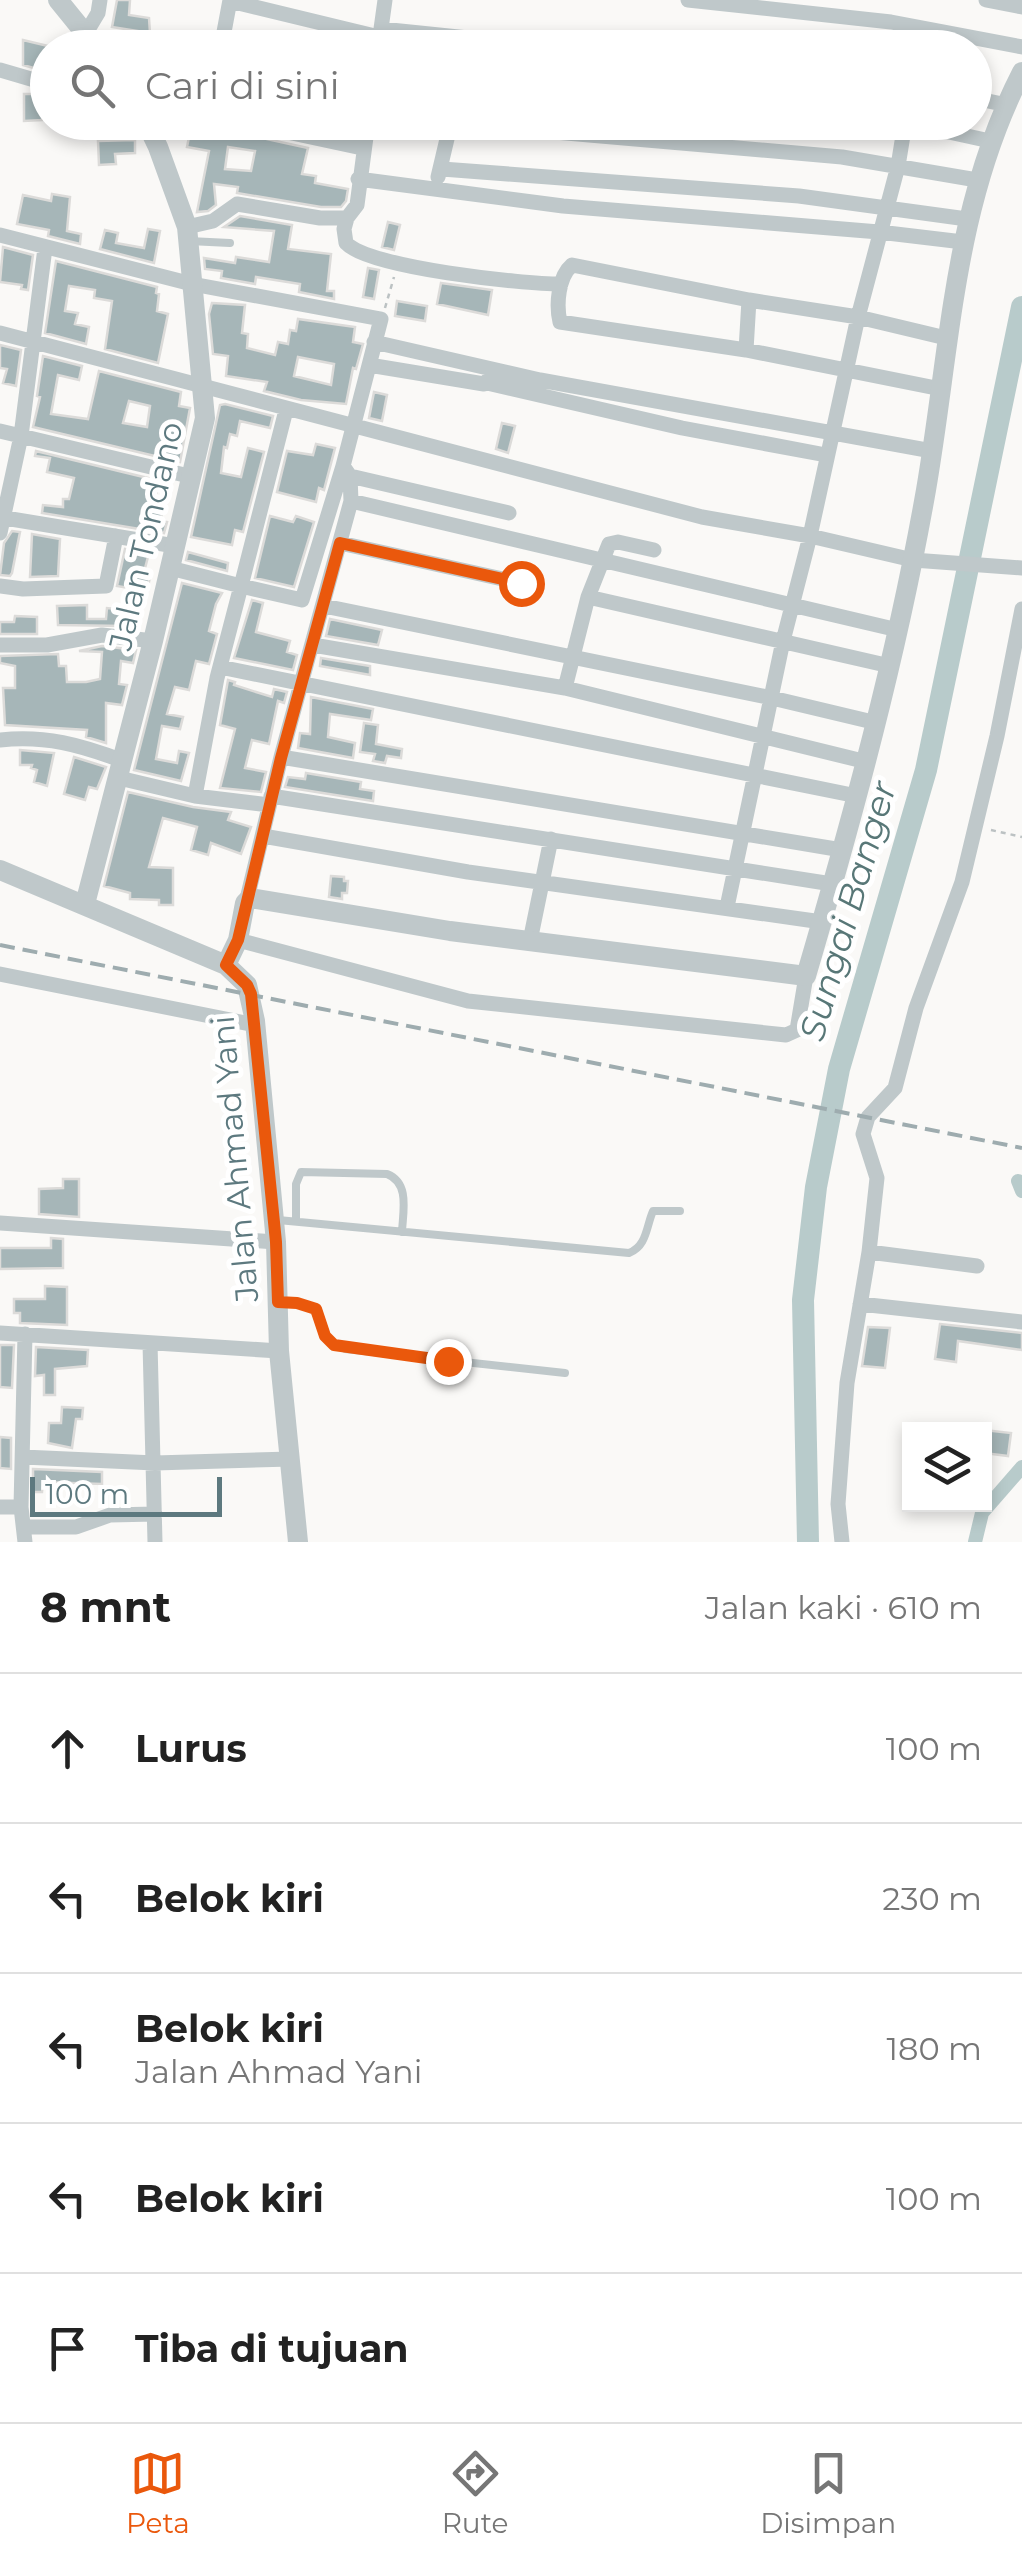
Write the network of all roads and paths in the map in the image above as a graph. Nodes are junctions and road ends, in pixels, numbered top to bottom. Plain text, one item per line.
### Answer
1 (58, 0) edge
2 (100, 0) edge
3 (230, 0) edge
4 (385, 0) edge
5 (688, 0) edge
6 (986, 0) edge
7 (1022, 6) edge
8 (928, 28) joint
9 (83, 30) edge
10 (94, 30) edge
11 (224, 30) edge
12 (348, 30) edge
13 (380, 30) edge
14 (938, 30) edge
15 (992, 41) edge
16 (1022, 47) edge
17 (0, 70) edge
18 (1022, 72) edge
19 (30, 79) edge
20 (992, 102) edge
21 (1007, 106) junction
22 (992, 137) edge
23 (155, 140) edge
24 (325, 140) edge
25 (364, 140) edge
26 (448, 140) edge
27 (649, 140) edge
28 (902, 140) edge
29 (985, 140) edge
30 (990, 141) joint
31 (362, 148) junction
32 (898, 166) junction
33 (442, 168) junction
34 (358, 179) junction
35 (977, 180) junction
36 (431, 190) junction
37 (886, 207) junction
38 (347, 218) junction
39 (967, 220) junction
40 (879, 232) junction
41 (188, 234) junction
42 (0, 235) edge
43 (230, 242) dead end
44 (962, 242) junction
45 (45, 248) junction
46 (398, 264) junction
47 (192, 284) junction
48 (560, 284) junction
49 (749, 300) junction
50 (381, 318) junction
51 (858, 318) junction
52 (0, 333) edge
53 (946, 338) junction
54 (34, 342) junction
55 (374, 342) junction
56 (746, 350) junction
57 (369, 366) junction
58 (848, 369) junction
59 (490, 376) junction
60 (200, 387) junction
61 (941, 389) junction
62 (286, 410) junction
63 (354, 428) junction
64 (0, 431) edge
65 (833, 434) junction
66 (20, 436) junction
67 (932, 451) junction
68 (826, 455) junction
69 (346, 471) junction
70 (193, 477) junction
71 (351, 501) junction
72 (509, 512) dead end
73 (2, 525) edge
74 (116, 536) junction
75 (810, 536) junction
76 (340, 543) junction
77 (175, 546) junction
78 (654, 550) dead end
79 (918, 560) junction
80 (602, 562) junction
81 (170, 568) junction
82 (1022, 568) edge
83 (521, 583) dead end
84 (0, 586) edge
85 (241, 586) junction
86 (588, 597) junction
87 (324, 606) junction
88 (793, 607) junction
89 (1022, 609) edge
90 (898, 630) junction
91 (783, 641) junction
92 (154, 642) junction
93 (0, 645) edge
94 (313, 645) junction
95 (574, 658) junction
96 (1017, 658) edge
97 (890, 666) junction
98 (220, 667) junction
99 (302, 685) junction
100 (565, 688) junction
101 (772, 698) junction
102 (877, 723) junction
103 (764, 738) junction
104 (0, 740) edge
105 (281, 758) junction
106 (867, 762) junction
107 (121, 770) junction
108 (756, 775) junction
109 (195, 796) junction
110 (858, 796) junction
111 (270, 801) junction
112 (975, 826) junction
113 (744, 832) junction
114 (262, 836) junction
115 (1022, 837) edge
116 (550, 839) junction
117 (842, 850) junction
118 (0, 870) edge
119 (735, 870) junction
120 (541, 881) junction
121 (832, 884) junction
122 (247, 899) junction
123 (85, 904) junction
124 (727, 907) junction
125 (822, 922) junction
126 (530, 941) junction
127 (232, 952) junction
128 (0, 974) edge
129 (806, 976) junction
130 (255, 1025) junction
131 (680, 1212) dead end
132 (274, 1220) junction
133 (296, 1221) junction
134 (0, 1223) edge
135 (402, 1232) junction
136 (276, 1242) junction
137 (869, 1252) junction
138 (977, 1266) dead end
139 (278, 1302) junction
140 (860, 1304) junction
141 (1022, 1322) edge
142 (0, 1332) edge
143 (26, 1334) junction
144 (150, 1343) junction
145 (279, 1351) junction
146 (566, 1372) dead end
147 (23, 1458) junction
148 (291, 1459) junction
149 (155, 1463) junction
150 (0, 1507) edge
151 (20, 1507) junction
152 (155, 1514) junction
153 (25, 1534) edge
154 (156, 1542) edge
155 (298, 1542) edge
156 (842, 1542) edge

1 - 9 street
2 - 10 street
3 - 11 street
3 - 12 street
4 - 13 street
5 - 8 street
6 - 7 street
8 - 14 street
15 - 16 street
17 - 19 street
18 - 21 street
20 - 21 street
21 - 22 street
23 - 41 street, Jalan Tondano
24 - 31 street
25 - 31 street
26 - 33 street
27 - 32 street
28 - 32 street
29 - 30 street
30 - 35 street
31 - 34 street
32 - 35 street
32 - 37 street
33 - 36 street
33 - 37 street
34 - 36 street
34 - 38 street
35 - 39 street
36 - 40 street
37 - 39 street
37 - 40 street
38 - 41 street
38 - 46 street
39 - 44 street
40 - 44 street
40 - 51 street
41 - 43 lane
41 - 47 street, Jalan Tondano
42 - 45 street
44 - 53 street
45 - 47 street
45 - 54 street
46 - 48 street
46 - 50 path
47 - 50 street
47 - 60 street, Jalan Tondano
48 - 49 street
48 - 56 street
49 - 51 street
49 - 56 street
50 - 55 street
51 - 53 street
51 - 58 street
52 - 54 street
53 - 61 street
54 - 60 street
54 - 66 street
55 - 57 street
55 - 59 street
56 - 58 street
57 - 59 street
57 - 63 street
58 - 61 street
58 - 65 street
59 - 65 street
59 - 68 street
60 - 62 street
60 - 70 street, Jalan Tondano
61 - 67 street
62 - 63 street
62 - 85 street
63 - 69 street
63 - 75 street
64 - 66 street
65 - 67 street
65 - 68 street
66 - 70 street
66 - 73 street
67 - 79 street
68 - 75 street
69 - 71 street
69 - 72 street
69 - 85 street
70 - 77 street, Jalan Tondano
71 - 76 street
71 - 80 street
73 - 74 street
74 - 77 street
74 - 84 street
75 - 79 street
75 - 88 street
76 - 83 street
76 - 87 street
77 - 81 street, Jalan Tondano
78 - 80 street
79 - 82 street
79 - 90 street
80 - 86 street
80 - 88 street
81 - 85 street
81 - 92 street, Jalan Tondano
85 - 98 street
86 - 91 street
86 - 95 street
87 - 94 street
87 - 95 street
88 - 90 street
88 - 91 street
89 - 96 street
90 - 97 street
91 - 97 street
91 - 101 street
92 - 93 street
92 - 107 street, Jalan Tondano
94 - 99 street
94 - 100 street
95 - 100 street
95 - 101 street
96 - 112 street
97 - 102 street
98 - 99 street
98 - 109 street
99 - 105 street
99 - 108 street
100 - 103 street
101 - 102 street
101 - 103 street
102 - 106 street
103 - 106 street
103 - 108 street
104 - 107 street
105 - 111 street
105 - 113 street
106 - 110 street
107 - 109 street
107 - 123 street, Jalan Tondano
108 - 110 street
108 - 113 street
109 - 111 street
110 - 117 street
111 - 114 street
111 - 116 street
112 - 115 path
112 - 137 street
113 - 117 street
113 - 119 street
114 - 120 street
114 - 122 street
116 - 119 street
116 - 120 street
117 - 121 street
118 - 123 street
119 - 121 street
119 - 124 street
120 - 124 street
120 - 126 street
121 - 125 street
122 - 126 street
122 - 127 street
123 - 127 street
124 - 125 street
125 - 129 street
126 - 129 street
127 - 129 street
127 - 130 street, Jalan Ahmad Yani
128 - 130 street
130 - 132 street, Jalan Ahmad Yani
131 - 135 lane
132 - 133 lane
132 - 136 street, Jalan Ahmad Yani
133 - 135 lane
133 - 135 lane
134 - 136 street
136 - 139 street, Jalan Ahmad Yani
137 - 138 street
137 - 140 street
139 - 145 street, Jalan Ahmad Yani
139 - 146 lane
140 - 141 street
140 - 156 street
142 - 143 street
143 - 144 street
143 - 147 street
144 - 145 street
144 - 149 street
145 - 148 street, Jalan Ahmad Yani
147 - 149 street
147 - 151 street
148 - 149 street
148 - 155 street, Jalan Ahmad Yani
149 - 152 street
150 - 151 street
151 - 153 street
152 - 153 street
152 - 154 street

